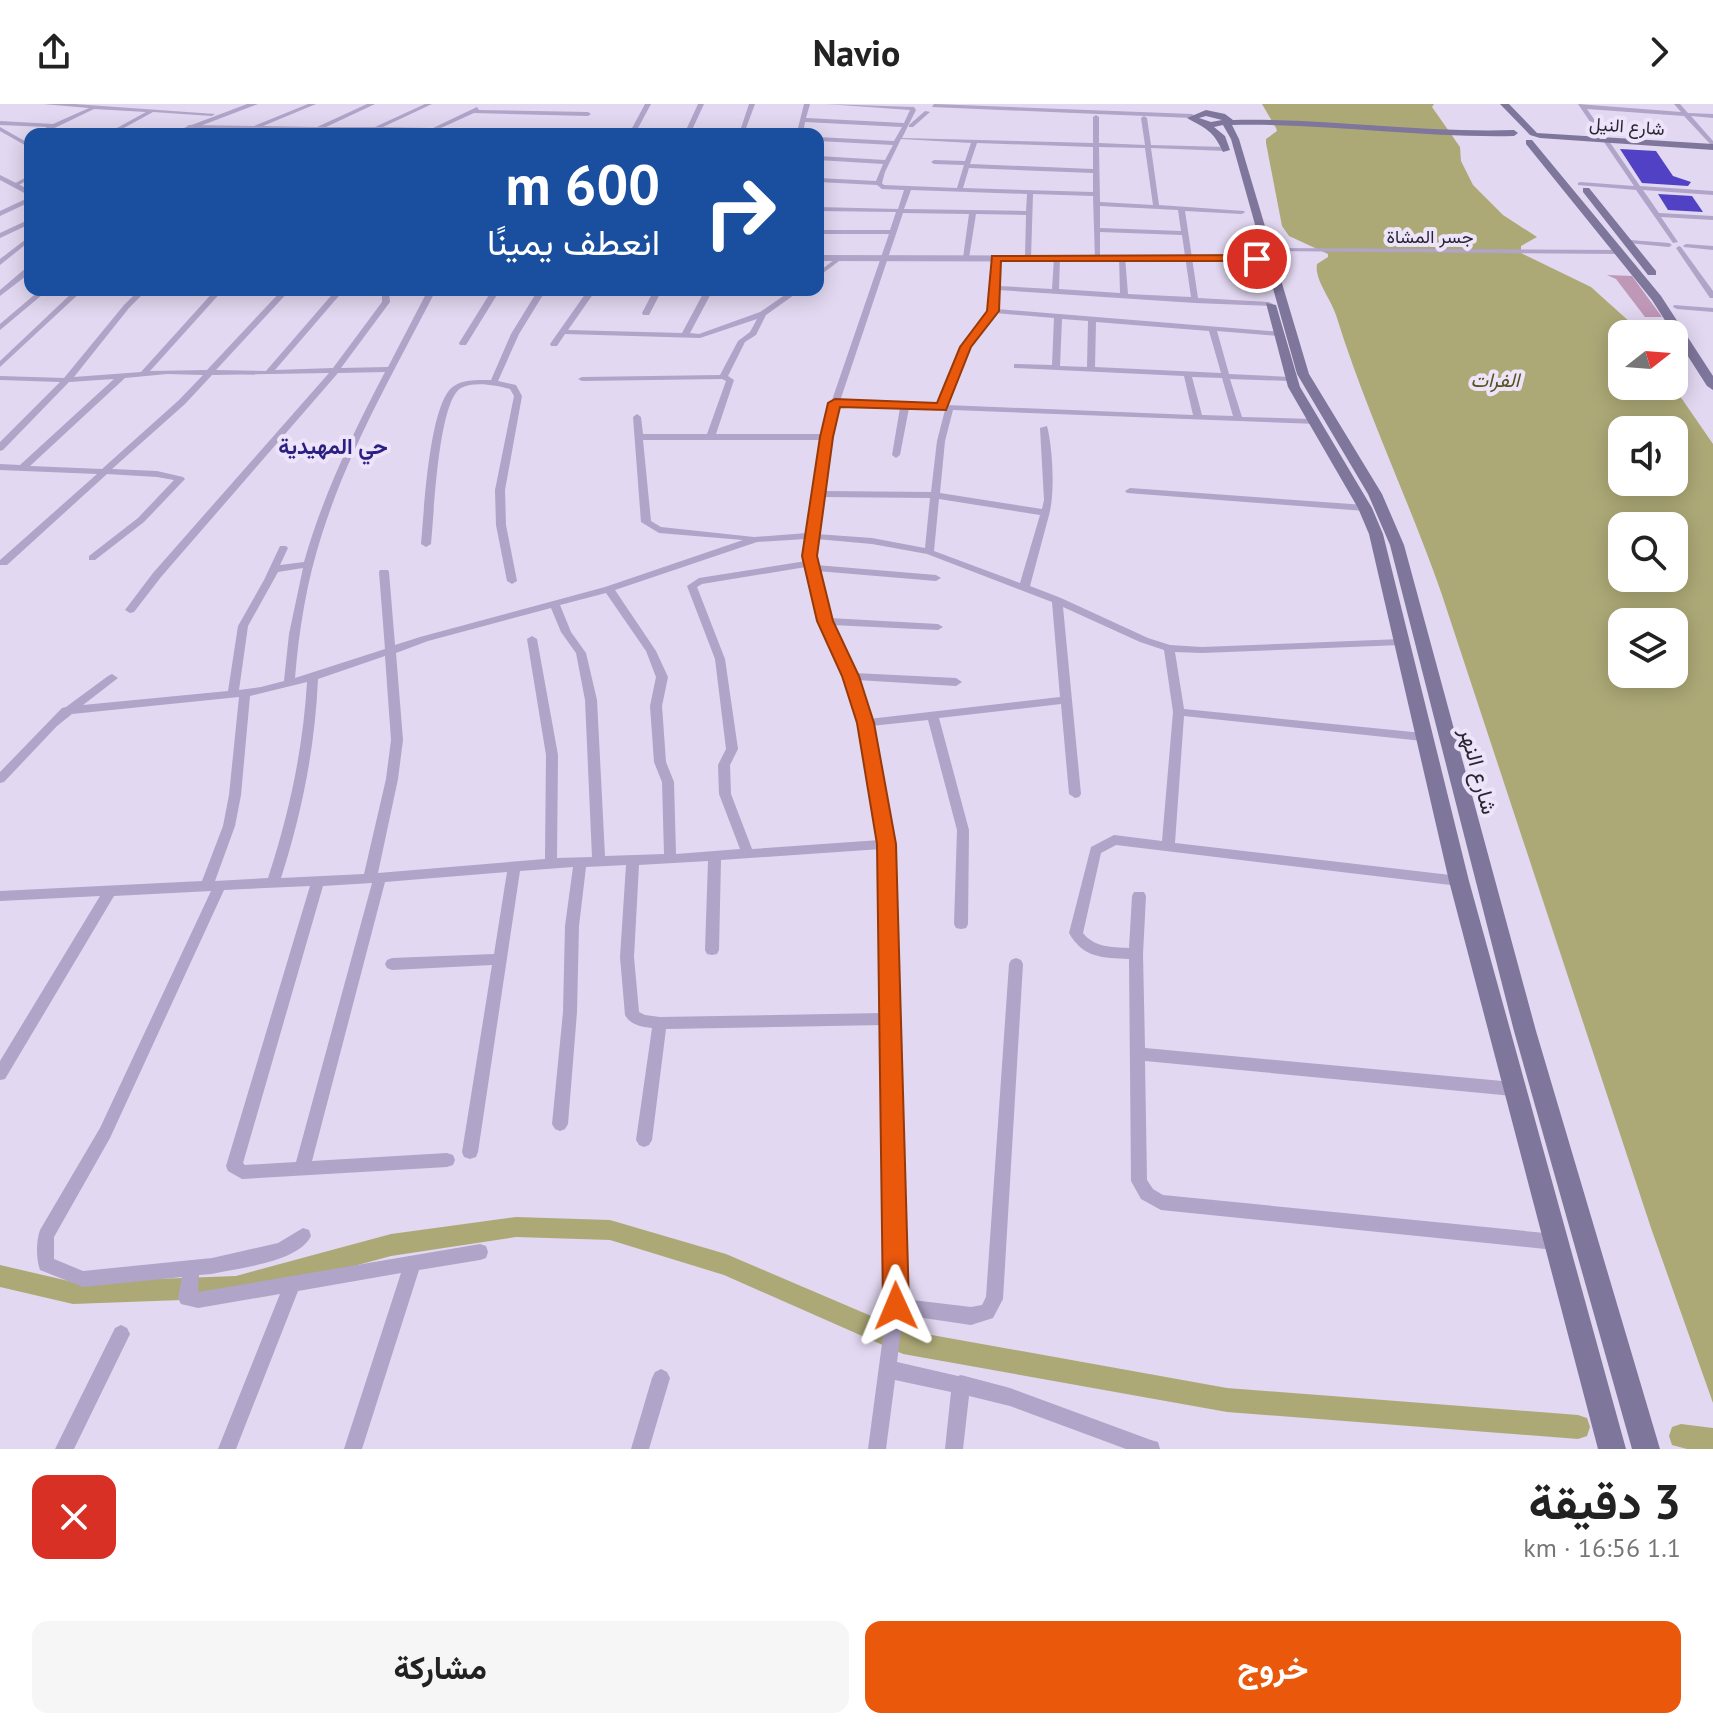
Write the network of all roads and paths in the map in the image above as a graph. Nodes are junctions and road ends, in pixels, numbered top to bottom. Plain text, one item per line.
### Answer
1 (46, 104) edge
2 (155, 104) edge
3 (239, 104) edge
4 (254, 104) edge
5 (313, 104) edge
6 (372, 104) edge
7 (429, 104) edge
8 (487, 104) edge
9 (595, 104) edge
10 (648, 104) edge
11 (701, 104) edge
12 (752, 104) edge
13 (807, 104) edge
14 (829, 104) edge
15 (1495, 104) edge
16 (1504, 104) edge
17 (1677, 104) edge
18 (1582, 105) edge
19 (98, 106) edge
20 (955, 106) edge
21 (915, 107) edge
22 (932, 110) junction
23 (147, 111) junction
24 (472, 111) junction
25 (212, 114) junction
26 (588, 114) junction
27 (1685, 114) junction
28 (1713, 116) edge
29 (1096, 117) junction
30 (1213, 117) edge
31 (1144, 118) junction
32 (803, 120) junction
33 (905, 125) junction
34 (0, 126) edge
35 (53, 127) joint
36 (189, 127) joint
37 (119, 128) edge
38 (174, 128) edge
39 (220, 128) edge
40 (253, 128) edge
41 (317, 128) edge
42 (377, 128) edge
43 (435, 128) edge
44 (581, 128) edge
45 (635, 128) edge
46 (690, 128) edge
47 (741, 128) edge
48 (801, 128) edge
49 (1530, 137) junction
50 (824, 139) edge
51 (904, 139) junction
52 (24, 140) edge
53 (21, 142) junction
54 (974, 142) junction
55 (1607, 142) junction
56 (24, 143) edge
57 (896, 143) junction
58 (1097, 146) junction
59 (1713, 147) edge
60 (1148, 148) junction
61 (1226, 149) junction
62 (824, 158) edge
63 (887, 162) junction
64 (934, 162) dead end
65 (967, 164) junction
66 (1097, 171) junction
67 (1, 178) edge
68 (24, 180) edge
69 (824, 180) edge
70 (880, 180) junction
71 (1580, 184) junction
72 (15, 185) junction
73 (908, 188) junction
74 (1638, 188) junction
75 (959, 190) junction
76 (1008, 191) junction
77 (24, 192) edge
78 (1030, 192) junction
79 (1243, 192) junction
80 (1713, 193) edge
81 (1097, 194) junction
82 (24, 200) edge
83 (1097, 204) junction
84 (1156, 207) junction
85 (1181, 208) junction
86 (824, 209) edge
87 (901, 209) junction
88 (973, 212) junction
89 (1007, 212) junction
90 (1242, 212) junction
91 (1029, 213) junction
92 (0, 214) edge
93 (1656, 215) junction
94 (1591, 216) junction
95 (1609, 217) junction
96 (1713, 218) edge
97 (24, 224) edge
98 (1097, 230) junction
99 (824, 232) edge
100 (894, 232) junction
101 (1185, 233) junction
102 (0, 236) edge
103 (1630, 242) junction
104 (24, 243) edge
105 (1677, 245) junction
106 (1713, 248) edge
107 (1267, 252) junction
108 (1621, 252) junction
109 (1122, 257) junction
110 (1190, 257) junction
111 (824, 258) edge
112 (840, 258) junction
113 (885, 258) junction
114 (966, 258) junction
115 (996, 258) junction
116 (1028, 258) junction
117 (1057, 258) junction
118 (1097, 258) junction
119 (0, 262) edge
120 (824, 270) edge
121 (24, 274) edge
122 (996, 288) junction
123 (1055, 292) junction
124 (0, 294) edge
125 (37, 296) edge
126 (73, 296) edge
127 (137, 296) edge
128 (214, 296) edge
129 (280, 296) edge
130 (335, 296) edge
131 (386, 296) edge
132 (429, 296) edge
133 (492, 296) edge
134 (538, 296) edge
135 (588, 296) edge
136 (655, 296) edge
137 (706, 296) edge
138 (788, 296) edge
139 (1124, 296) junction
140 (1713, 296) edge
141 (1195, 301) junction
142 (1269, 304) junction
143 (1677, 307) junction
144 (1713, 310) edge
145 (993, 311) junction
146 (646, 313) dead end
147 (763, 314) junction
148 (1058, 316) junction
149 (1092, 319) junction
150 (0, 328) edge
151 (1212, 329) junction
152 (562, 332) junction
153 (1278, 334) junction
154 (685, 335) junction
155 (463, 343) dead end
156 (554, 344) dead end
157 (1290, 355) junction
158 (0, 365) edge
159 (1017, 366) dead end
160 (1713, 366) edge
161 (1056, 367) junction
162 (1091, 368) junction
163 (393, 369) junction
164 (336, 370) junction
165 (209, 372) junction
166 (144, 373) junction
167 (268, 373) junction
168 (1187, 373) junction
169 (123, 375) junction
170 (1225, 375) junction
171 (723, 377) junction
172 (0, 378) edge
173 (582, 379) dead end
174 (1290, 379) junction
175 (65, 380) junction
176 (494, 382) junction
177 (1713, 386) edge
178 (835, 403) junction
179 (905, 406) junction
180 (946, 407) junction
181 (637, 417) dead end
182 (1198, 418) junction
183 (1238, 419) junction
184 (1314, 422) junction
185 (1044, 428) dead end
186 (711, 436) junction
187 (640, 437) junction
188 (826, 437) junction
189 (0, 448) edge
190 (896, 455) dead end
191 (0, 467) edge
192 (22, 468) junction
193 (106, 471) junction
194 (1130, 491) dead end
195 (819, 494) junction
196 (935, 495) junction
197 (1365, 508) junction
198 (1047, 513) junction
199 (811, 536) junction
200 (756, 539) junction
201 (426, 544) dead end
202 (283, 548) dead end
203 (929, 552) junction
204 (92, 558) dead end
205 (3, 563) dead end
206 (309, 564) junction
207 (811, 565) junction
208 (275, 569) junction
209 (384, 572) dead end
210 (936, 578) dead end
211 (512, 581) dead end
212 (1024, 588) junction
213 (609, 589) junction
214 (1057, 600) junction
215 (555, 605) junction
216 (130, 610) dead end
217 (825, 621) junction
218 (938, 627) dead end
219 (532, 639) dead end
220 (1401, 642) junction
221 (1169, 648) junction
222 (391, 650) junction
223 (850, 676) junction
224 (313, 677) junction
225 (112, 678) dead end
226 (956, 682) dead end
227 (289, 684) junction
228 (239, 694) junction
229 (1065, 700) junction
230 (66, 711) junction
231 (1179, 712) junction
232 (933, 716) junction
233 (865, 723) junction
234 (1423, 737) junction
235 (0, 779) edge
236 (1075, 794) dead end
237 (1438, 797) junction
238 (1461, 799) junction
239 (887, 844) junction
240 (1168, 845) junction
241 (748, 854) junction
242 (715, 856) junction
243 (670, 859) junction
244 (633, 860) junction
245 (599, 861) junction
246 (580, 862) junction
247 (551, 863) junction
248 (514, 867) junction
249 (375, 878) junction
250 (318, 881) junction
251 (1459, 881) junction
252 (273, 883) junction
253 (213, 885) junction
254 (111, 890) junction
255 (0, 896) edge
256 (1139, 896) dead end
257 (961, 924) dead end
258 (712, 950) dead end
259 (1136, 954) junction
260 (499, 959) junction
261 (392, 964) dead end
262 (1016, 964) dead end
263 (891, 1019) junction
264 (660, 1023) junction
265 (1137, 1054) junction
266 (0, 1074) edge
267 (1513, 1089) junction
268 (560, 1124) dead end
269 (644, 1140) dead end
270 (470, 1152) dead end
271 (447, 1160) dead end
272 (302, 1169) junction
273 (303, 1236) dead end
274 (1555, 1242) junction
275 (480, 1252) dead end
276 (413, 1263) junction
277 (192, 1268) junction
278 (293, 1283) junction
279 (896, 1306) junction
280 (121, 1334) dead end
281 (888, 1363) junction
282 (661, 1378) dead end
283 (961, 1384) junction
284 (64, 1449) edge
285 (227, 1449) edge
286 (353, 1449) edge
287 (640, 1449) edge
288 (877, 1449) edge
289 (954, 1449) edge
290 (1151, 1449) edge
291 (1612, 1449) edge
292 (1646, 1449) edge

1 - 19 street
2 - 23 street
3 - 25 street
4 - 36 street
5 - 40 street
6 - 41 street
7 - 42 street
8 - 24 street
9 - 26 street
10 - 45 street
11 - 46 street
12 - 47 street
13 - 32 street
14 - 21 street
15 - 49 main road
16 - 49 main road
17 - 27 street
18 - 27 street
18 - 55 street
19 - 23 street
19 - 35 street
20 - 22 street
20 - 30 street
21 - 22 street
21 - 33 street
22 - 29 street
22 - 51 street
23 - 25 street
23 - 37 street
24 - 26 street
24 - 43 street
25 - 38 street
26 - 44 street
27 - 28 street
27 - 59 street
29 - 31 street
29 - 58 street
30 - 31 street
30 - 49 main road, شارع النيل
30 - 61 main road, شارع النهر
30 - 79 main road, شارع النهر
31 - 60 street
32 - 33 street
32 - 48 street
33 - 57 street
34 - 35 street
34 - 53 street
36 - 39 street
49 - 55 main road, شارع النيل
49 - 71 main road
49 - 94 main road
50 - 57 street
51 - 54 street
51 - 70 street
52 - 53 street
53 - 56 street
54 - 58 street
54 - 65 street
55 - 59 main road, شارع النيل
55 - 74 street
57 - 63 street
58 - 60 street
58 - 66 street
60 - 61 street
60 - 84 street
61 - 79 main road, شارع النهر
62 - 63 street
63 - 70 street
64 - 65 street
65 - 66 street
65 - 75 street
66 - 81 street
67 - 72 street
68 - 72 street
69 - 70 street
70 - 73 street
71 - 74 street
71 - 95 main road
72 - 77 street
73 - 75 street
73 - 87 street
74 - 80 street
74 - 93 street
75 - 76 street
76 - 78 street
76 - 89 street
78 - 81 street
78 - 91 street
79 - 90 main road, شارع النهر
79 - 107 main road, شارع النهر
81 - 83 street
82 - 92 street
83 - 84 street
83 - 98 street
84 - 85 street
85 - 90 street
85 - 101 street
86 - 87 street
87 - 88 street
87 - 100 street
88 - 89 street
88 - 114 street
89 - 91 street
90 - 107 main road, شارع النهر
91 - 116 street
93 - 96 street
93 - 105 street
94 - 95 main road
94 - 108 main road
95 - 103 main road
97 - 102 street
98 - 101 street
98 - 118 street
99 - 100 street
100 - 113 street
101 - 110 street
103 - 105 street
103 - 143 main road
104 - 119 street
105 - 106 street
105 - 140 street
107 - 108 street, جسر المشاة
107 - 110 street
107 - 142 main road, شارع النهر
107 - 157 main road, شارع النهر
108 - 177 main road
109 - 110 street
109 - 118 street
109 - 139 street
110 - 141 street
111 - 112 street
112 - 113 street
112 - 120 street
113 - 114 street
113 - 178 street
114 - 115 street
115 - 116 street
115 - 122 street
116 - 117 street
117 - 118 street
117 - 123 street
121 - 124 street
122 - 123 street
122 - 145 street
123 - 139 street
125 - 150 street
126 - 158 street
127 - 175 street
128 - 166 street
129 - 165 street
130 - 167 street
131 - 164 street
132 - 163 street
133 - 155 street
134 - 176 street
135 - 152 street
136 - 146 street
137 - 154 street
138 - 147 street
139 - 141 street
141 - 142 street
142 - 153 main road, شارع النهر
143 - 144 street
143 - 160 main road
145 - 148 street
145 - 180 street
147 - 154 street
147 - 171 street
148 - 149 street
148 - 161 street
149 - 151 street
149 - 162 street
151 - 153 street
151 - 170 street
152 - 154 street
152 - 156 street
153 - 157 main road, شارع النهر
157 - 174 main road, شارع النهر
157 - 238 main road, شارع النهر
159 - 161 street
161 - 162 street
162 - 168 street
163 - 164 street
163 - 206 street
164 - 167 street
164 - 216 street
165 - 166 street
165 - 167 street
165 - 193 street
166 - 169 street
168 - 170 street
168 - 182 street
169 - 175 street
169 - 192 street
170 - 174 street
170 - 183 street
171 - 173 street
171 - 186 street
172 - 175 street
174 - 184 main road, شارع النهر
175 - 189 street
176 - 201 street
176 - 211 street
178 - 179 street
178 - 188 street
179 - 180 street
179 - 190 street
180 - 182 street
180 - 196 street
181 - 187 street
182 - 183 street
183 - 184 street
184 - 197 main road, شارع النهر
185 - 198 street
186 - 187 street
186 - 188 street
187 - 200 street
188 - 195 street
191 - 192 street
192 - 193 street
193 - 204 street
193 - 205 street
194 - 197 street
195 - 196 street
195 - 199 street
196 - 198 street
196 - 203 street
197 - 220 main road, شارع النهر
198 - 212 street
199 - 200 street
199 - 203 street
199 - 207 street
200 - 213 street
202 - 208 street
203 - 212 street
206 - 208 street
206 - 227 street
207 - 210 street
207 - 217 street
207 - 241 street
208 - 228 street
209 - 222 street
212 - 214 street
213 - 215 street
213 - 243 street
214 - 221 street
214 - 229 street
215 - 222 street
215 - 245 street
217 - 218 street
217 - 223 street
219 - 247 street
220 - 221 street
220 - 234 main road, شارع النهر
221 - 231 street
222 - 224 street
222 - 249 street
223 - 226 street
223 - 233 street
224 - 227 street
224 - 252 street
225 - 230 street
227 - 228 street
228 - 230 street
228 - 253 street
229 - 232 street
229 - 236 street
230 - 235 street
231 - 234 street
231 - 240 street
232 - 233 street
232 - 257 street
233 - 239 street
234 - 237 main road, شارع النهر
237 - 238 main road
237 - 251 main road, شارع النهر
238 - 292 main road, شارع النهر
239 - 241 street
239 - 263 street
240 - 251 street
240 - 259 street
241 - 242 street
242 - 243 street
242 - 258 street
243 - 244 street
244 - 245 street
244 - 264 street
245 - 246 street
246 - 247 street
246 - 268 street
247 - 248 street
248 - 249 street
248 - 260 street
249 - 250 street
249 - 272 street
250 - 252 street
250 - 272 street
251 - 267 main road, شارع النهر
252 - 253 street
253 - 254 street
253 - 277 street
254 - 255 street
254 - 266 street
256 - 259 street
259 - 265 street
260 - 261 street
260 - 270 street
262 - 279 street
263 - 264 street
263 - 279 street
264 - 269 street
265 - 267 street
265 - 274 street
267 - 274 main road, شارع النهر
271 - 272 street
273 - 277 street
274 - 291 main road, شارع النهر
275 - 276 street
276 - 278 street
276 - 286 street
277 - 278 street
278 - 285 street
279 - 281 street
280 - 284 street
281 - 283 street
281 - 288 street
282 - 287 street
283 - 289 street
283 - 290 street

